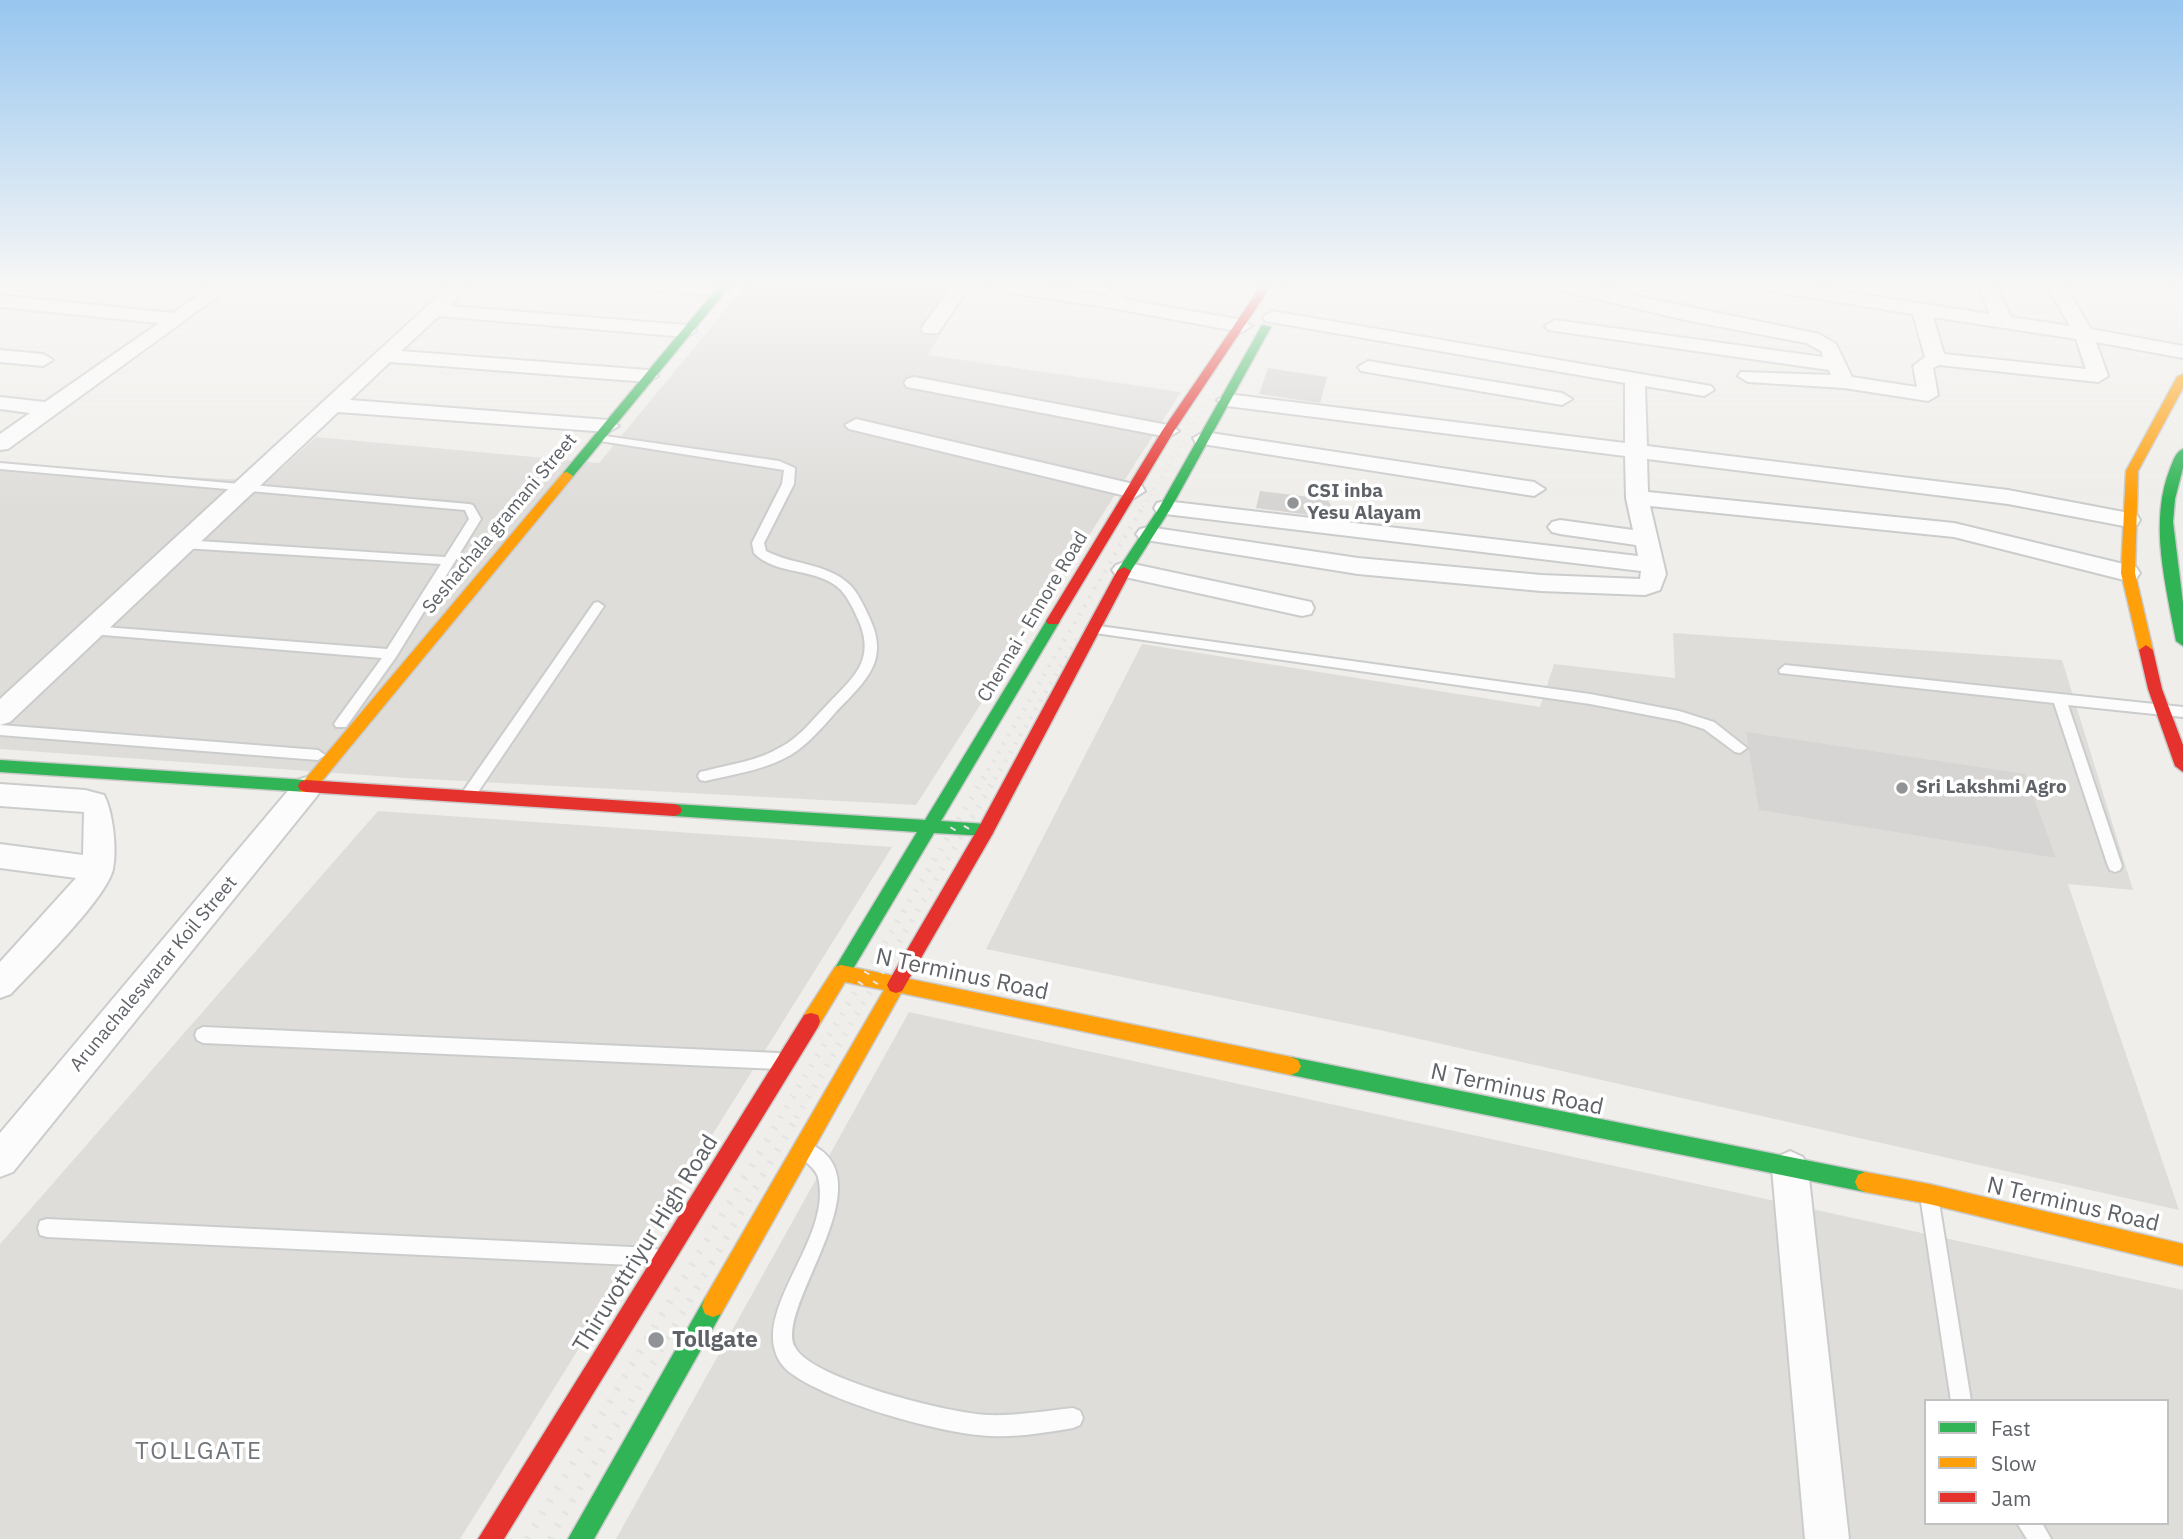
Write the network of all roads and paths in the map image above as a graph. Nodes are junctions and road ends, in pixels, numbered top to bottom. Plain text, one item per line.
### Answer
1 (20, 358) edge
2 (121, 358) edge
3 (381, 358) edge
4 (407, 358) edge
5 (663, 358) edge
6 (1220, 358) edge
7 (1250, 358) edge
8 (1510, 358) edge
9 (1558, 358) edge
10 (1777, 358) edge
11 (1833, 358) edge
12 (2092, 358) edge
13 (1936, 359) joint
14 (43, 360) dead end
15 (1558, 366) junction
16 (1368, 367) dead end
17 (1840, 374) junction
18 (648, 376) junction
19 (1748, 376) dead end
20 (1635, 377) junction
21 (2183, 377) edge
22 (914, 383) dead end
23 (1704, 390) dead end
24 (1562, 399) junction
25 (1227, 400) junction
26 (0, 403) edge
27 (332, 405) junction
28 (49, 409) junction
29 (856, 425) dead end
30 (1168, 431) junction
31 (603, 432) junction
32 (1204, 438) junction
33 (3, 440) edge
34 (1566, 445) junction
35 (1636, 452) junction
36 (2183, 453) edge
37 (0, 466) edge
38 (243, 488) junction
39 (1534, 489) dead end
40 (1134, 491) junction
41 (1637, 498) junction
42 (1165, 508) junction
43 (2129, 520) junction
44 (1560, 527) dead end
45 (1148, 534) junction
46 (1645, 539) junction
47 (183, 544) junction
48 (450, 561) junction
49 (1652, 565) junction
50 (1124, 570) junction
51 (2128, 573) junction
52 (598, 606) dead end
53 (1302, 608) dead end
54 (1092, 629) junction
55 (91, 630) junction
56 (2183, 641) edge
57 (390, 654) junction
58 (1784, 670) dead end
59 (2059, 699) junction
60 (2162, 710) junction
61 (2183, 712) edge
62 (0, 715) edge
63 (0, 730) edge
64 (1740, 748) dead end
65 (318, 755) junction
66 (0, 766) edge
67 (2183, 766) edge
68 (705, 776) dead end
69 (302, 788) junction
70 (0, 795) edge
71 (467, 798) junction
72 (933, 825) junction
73 (986, 830) junction
74 (0, 856) edge
75 (2115, 866) dead end
76 (97, 869) junction
77 (5, 973) edge
78 (841, 973) junction
79 (896, 985) junction
80 (203, 1035) dead end
81 (786, 1061) junction
82 (805, 1149) junction
83 (0, 1160) edge
84 (1790, 1169) junction
85 (1929, 1194) junction
86 (47, 1228) dead end
87 (2183, 1255) edge
88 (664, 1258) junction
89 (1961, 1399) edge
90 (1073, 1418) dead end
91 (490, 1539) edge
92 (581, 1539) edge
93 (1827, 1539) edge

1 - 14 street
2 - 28 street
3 - 27 street
4 - 18 street
5 - 18 main road, Seshachala gramani Street
6 - 30 main road, Chennai - Ennore Road
7 - 25 main road
8 - 15 street
9 - 15 street
10 - 17 street
11 - 17 street
12 - 13 street
13 - 17 street
15 - 20 street
15 - 24 street
16 - 24 street
17 - 19 street
18 - 31 main road, Seshachala gramani Street
20 - 23 street
20 - 35 street
21 - 43 main road
22 - 30 street
24 - 34 street
25 - 32 main road
25 - 34 street
26 - 28 street
27 - 31 street
27 - 38 street
28 - 33 street
29 - 40 street
30 - 40 main road, Chennai - Ennore Road
31 - 68 lane
31 - 69 main road, Seshachala gramani Street
32 - 39 street
32 - 42 main road
34 - 35 street
35 - 41 street
35 - 43 street
36 - 56 main road
37 - 38 lane
38 - 47 street
38 - 48 lane
40 - 72 main road, Chennai - Ennore Road
41 - 46 street
41 - 51 street
42 - 45 main road
42 - 49 street
43 - 51 main road
44 - 46 street
45 - 49 street
45 - 50 main road
46 - 49 street
47 - 48 lane
47 - 55 street
48 - 57 lane
50 - 53 street
50 - 54 main road
51 - 60 main road
52 - 71 lane
54 - 64 lane
54 - 73 main road
55 - 57 lane
55 - 62 street
57 - 65 lane
58 - 59 lane
59 - 60 lane
59 - 75 lane
60 - 61 lane
60 - 67 main road
63 - 65 lane
65 - 69 lane
66 - 69 main road
69 - 71 main road
69 - 83 street, Arunachaleswarar Koil Street
70 - 76 street
71 - 72 main road
72 - 73 main road
72 - 78 main road, Chennai - Ennore Road
73 - 79 main road
74 - 76 street
76 - 77 street
78 - 79 main road, N Terminus Road
78 - 81 main road, Thiruvottriyur High Road
79 - 82 main road
79 - 84 main road, N Terminus Road
80 - 81 lane
81 - 88 main road, Thiruvottriyur High Road
82 - 90 lane
82 - 92 main road
84 - 85 main road, N Terminus Road
84 - 93 street
85 - 87 main road, N Terminus Road
85 - 89 lane
86 - 88 lane
88 - 91 main road, Thiruvottriyur High Road

